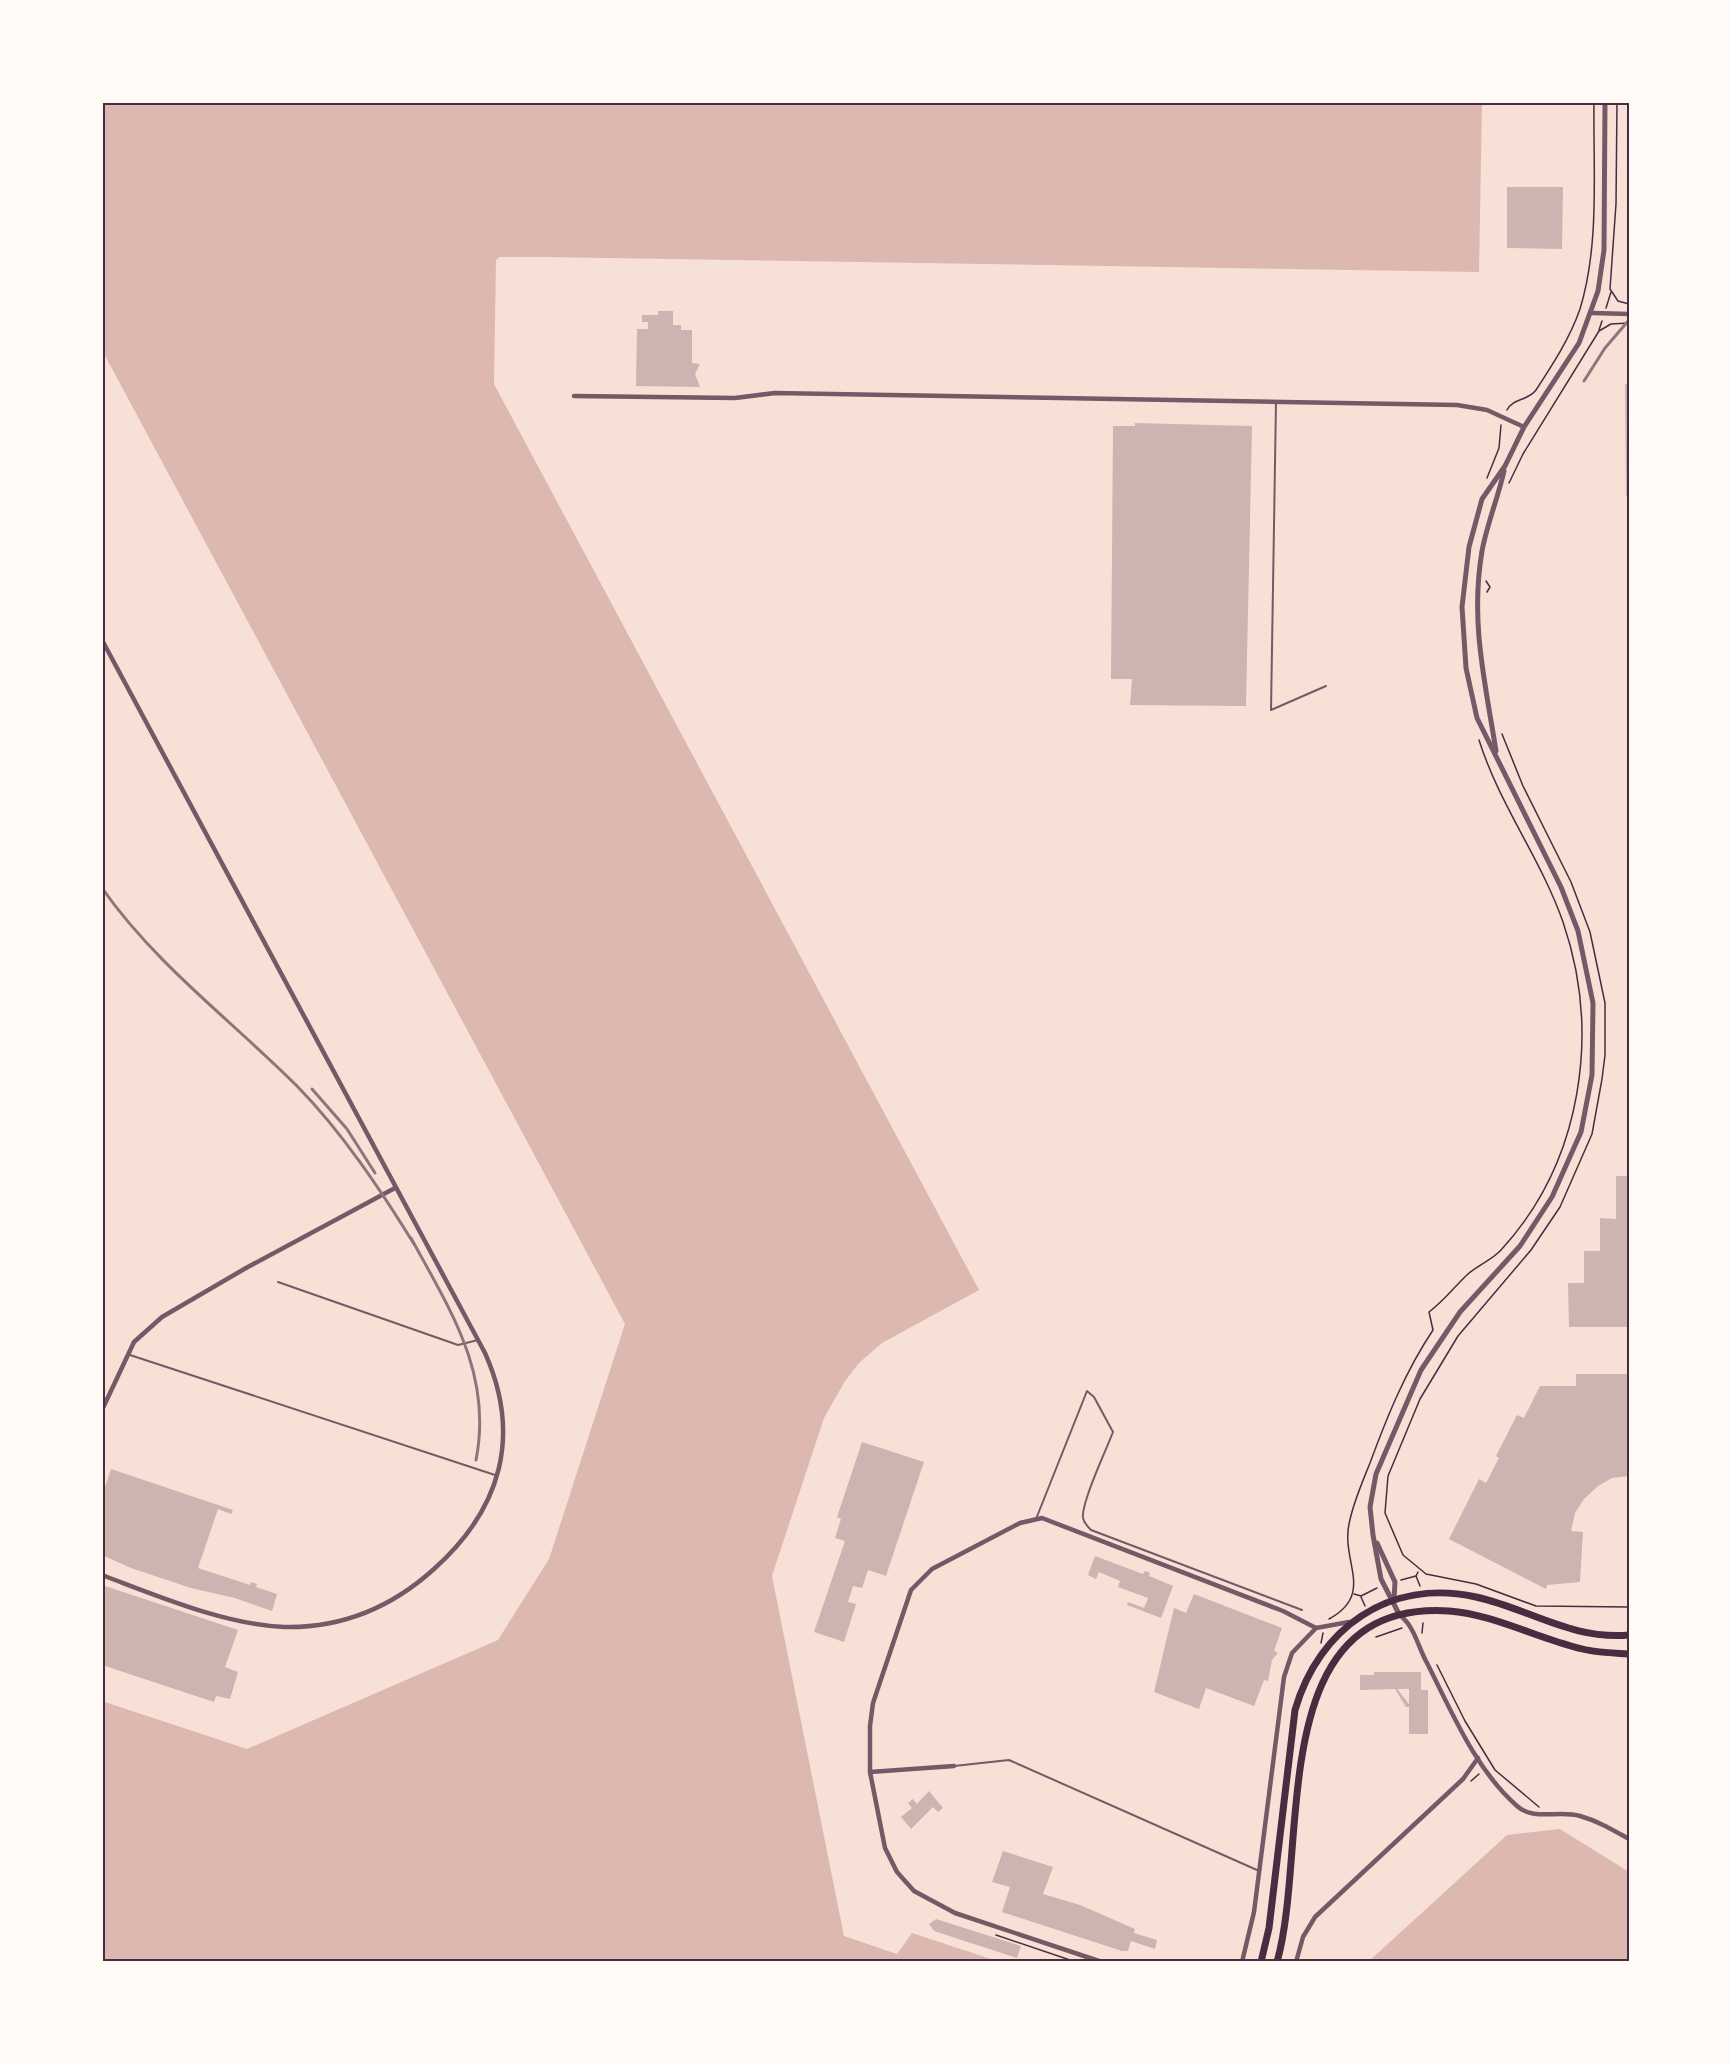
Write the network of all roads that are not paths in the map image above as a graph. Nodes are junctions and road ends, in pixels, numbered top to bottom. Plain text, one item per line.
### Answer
1 (1605, 102) edge
2 (1592, 313) junction
3 (1629, 314) edge
4 (574, 396) dead end
5 (1276, 402) junction
6 (1524, 427) junction
7 (1504, 466) junction
8 (102, 640) edge
9 (1326, 686) dead end
10 (1497, 755) junction
11 (395, 1188) junction
12 (278, 1282) dead end
13 (478, 1340) junction
14 (127, 1354) junction
15 (102, 1410) edge
16 (497, 1476) junction
17 (1036, 1519) junction
18 (1373, 1535) junction
19 (102, 1575) edge
20 (1394, 1601) junction
21 (1302, 1610) dead end
22 (1399, 1614) junction
23 (1349, 1622) junction
24 (1316, 1628) junction
25 (1629, 1635) edge
26 (1629, 1654) edge
27 (1478, 1758) junction
28 (954, 1766) joint
29 (870, 1772) junction
30 (1629, 1839) edge
31 (1258, 1871) junction
32 (1102, 1962) edge
33 (1242, 1962) edge
34 (1261, 1962) edge
35 (1277, 1962) edge
36 (1296, 1962) edge

1 - 2 street
2 - 3 street
2 - 6 street
4 - 5 street
5 - 6 street
5 - 9 lane
6 - 7 street
7 - 10 street
7 - 10 street
8 - 11 street
10 - 18 street
11 - 13 street
11 - 14 street
12 - 13 lane
13 - 16 street
14 - 15 street
14 - 16 lane
16 - 19 street
17 - 21 lane
17 - 24 street
17 - 29 street
18 - 20 street
18 - 20 street
20 - 22 street
20 - 23 main road
20 - 25 main road
22 - 26 main road
22 - 27 street
22 - 35 main road
23 - 24 street
23 - 34 main road
24 - 31 street
27 - 30 street
27 - 36 street
28 - 29 street
28 - 31 lane
29 - 32 street
31 - 33 street

